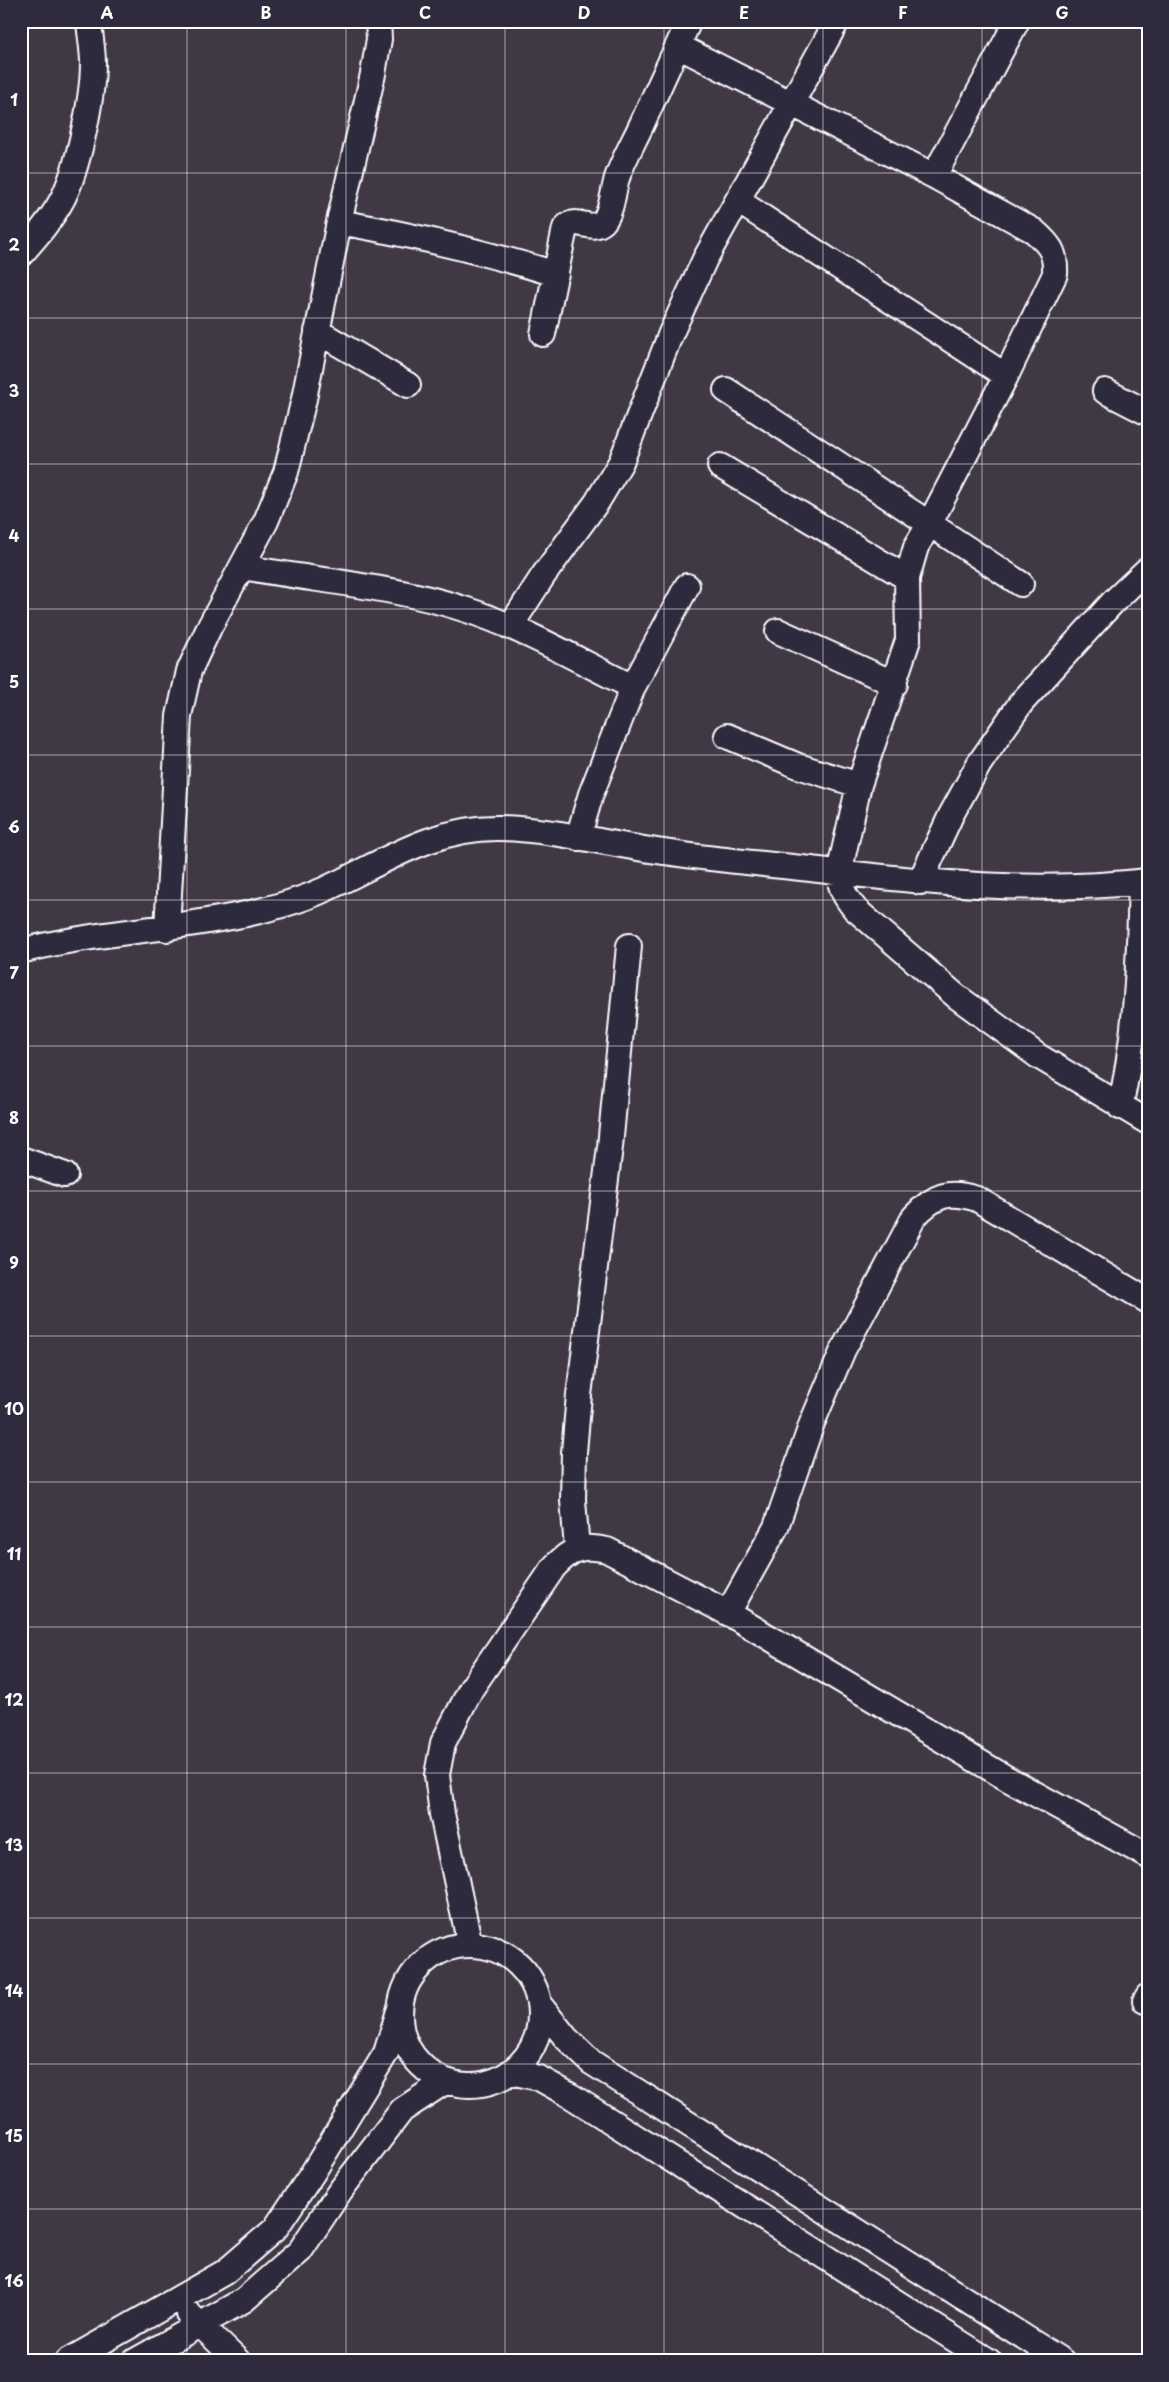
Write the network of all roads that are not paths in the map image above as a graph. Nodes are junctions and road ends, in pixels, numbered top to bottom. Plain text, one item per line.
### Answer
1 (89, 21) edge
2 (378, 21) edge
3 (689, 21) edge
4 (837, 21) edge
5 (1016, 21) edge
6 (678, 46) junction
7 (793, 104) junction
8 (934, 176) junction
9 (738, 201) junction
10 (339, 222) junction
11 (21, 254) edge
12 (556, 274) junction
13 (317, 332) junction
14 (543, 334) dead end
15 (1006, 376) junction
16 (408, 385) dead end
17 (726, 390) dead end
18 (1105, 392) dead end
19 (1148, 413) edge
20 (720, 466) dead end
21 (930, 523) junction
22 (243, 567) junction
23 (1148, 569) edge
24 (907, 578) junction
25 (1021, 584) dead end
26 (687, 586) dead end
27 (510, 627) junction
28 (778, 631) dead end
29 (895, 684) junction
30 (633, 687) junction
31 (727, 736) dead end
32 (859, 784) junction
33 (578, 838) junction
34 (839, 873) junction
35 (920, 882) junction
36 (1144, 882) edge
37 (167, 929) junction
38 (630, 946) dead end
39 (21, 951) edge
40 (1120, 1107) junction
41 (1148, 1122) edge
42 (21, 1159) edge
43 (65, 1175) dead end
44 (1148, 1301) edge
45 (578, 1549) junction
46 (728, 1613) junction
47 (1148, 1856) edge
48 (470, 1945) junction
49 (539, 2004) junction
50 (400, 2010) junction
51 (510, 2072) junction
52 (446, 2081) junction
53 (176, 2300) junction
54 (199, 2324) junction
55 (68, 2361) edge
56 (135, 2361) edge
57 (238, 2361) edge
58 (989, 2361) edge
59 (1062, 2361) edge

1 - 11 street
2 - 10 street
3 - 6 street
4 - 7 street
5 - 8 street
6 - 7 street
6 - 12 street
7 - 8 street
7 - 9 street
8 - 15 street
9 - 15 street
9 - 27 street
10 - 12 street
10 - 13 street
12 - 14 street
13 - 16 street
13 - 22 street
15 - 21 street
17 - 21 street
18 - 19 street
20 - 24 street
21 - 24 street
21 - 25 street
22 - 27 street
22 - 37 street
23 - 35 street
24 - 29 street
26 - 30 street
27 - 30 street
28 - 29 street
29 - 32 street
30 - 33 street
31 - 32 street
32 - 34 street
33 - 34 street
33 - 37 street
34 - 35 street
34 - 40 street
35 - 36 street
36 - 40 street
37 - 39 street
38 - 45 street
40 - 41 street
42 - 43 street
44 - 46 street
45 - 46 street
45 - 48 street
46 - 47 street
48 - 49 street
48 - 50 street
49 - 51 street
49 - 59 street
50 - 52 street
50 - 53 street
51 - 52 street
51 - 58 street
52 - 54 street
53 - 54 street
53 - 55 street
54 - 56 street
54 - 57 street

